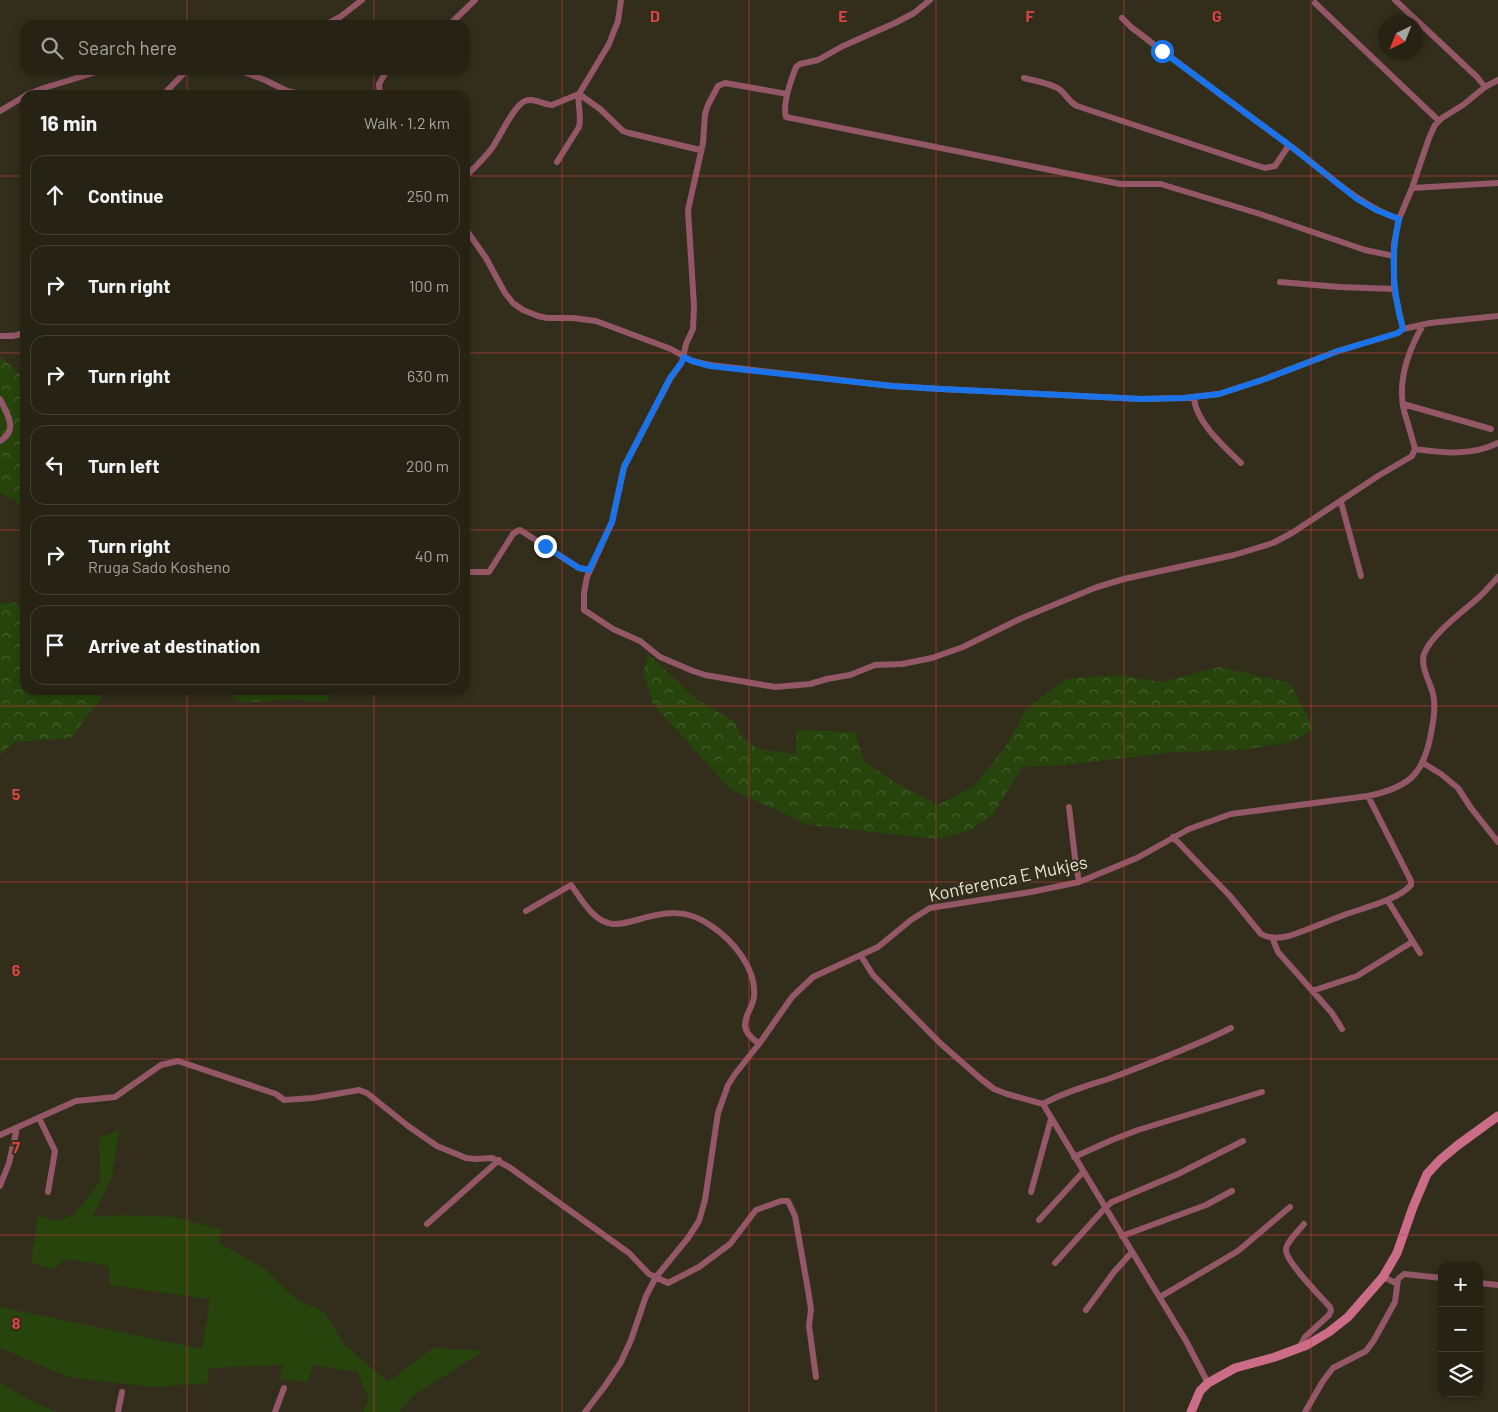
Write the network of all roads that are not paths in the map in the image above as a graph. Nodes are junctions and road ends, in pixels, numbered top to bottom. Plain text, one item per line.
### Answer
1 (362, 0) edge
2 (475, 0) edge
3 (622, 0) edge
4 (930, 0) edge
5 (1396, 0) edge
6 (1315, 3) dead end
7 (1122, 18) dead end
8 (334, 20) edge
9 (454, 20) edge
10 (87, 75) edge
11 (183, 75) edge
12 (252, 75) edge
13 (385, 75) edge
14 (1024, 78) dead end
15 (1498, 80) edge
16 (1485, 87) junction
17 (39, 90) edge
18 (168, 90) edge
19 (285, 90) edge
20 (380, 90) edge
21 (579, 94) junction
22 (787, 94) junction
23 (20, 99) edge
24 (0, 111) edge
25 (1439, 121) junction
26 (1289, 145) junction
27 (700, 150) junction
28 (557, 162) dead end
29 (470, 172) edge
30 (1498, 183) edge
31 (1412, 188) junction
32 (1399, 219) junction
33 (470, 235) edge
34 (1394, 256) junction
35 (1280, 282) dead end
36 (1394, 289) junction
37 (1498, 316) edge
38 (1423, 325) junction
39 (1403, 329) junction
40 (20, 335) edge
41 (0, 336) edge
42 (684, 357) junction
43 (1194, 398) junction
44 (0, 399) edge
45 (1403, 404) junction
46 (1491, 429) dead end
47 (0, 441) edge
48 (1498, 443) edge
49 (1415, 449) junction
50 (1241, 463) dead end
51 (1340, 502) junction
52 (589, 570) junction
53 (470, 572) edge
54 (1360, 576) dead end
55 (1498, 577) edge
56 (1423, 763) junction
57 (1368, 796) junction
58 (1069, 807) dead end
59 (1173, 837) junction
60 (1498, 842) edge
61 (1080, 882) junction
62 (1388, 901) junction
63 (526, 911) dead end
64 (1272, 937) junction
65 (1412, 942) junction
66 (1420, 953) dead end
67 (861, 956) junction
68 (1312, 991) junction
69 (1231, 1028) dead end
70 (1342, 1029) dead end
71 (759, 1044) junction
72 (1262, 1092) dead end
73 (1042, 1104) junction
74 (1498, 1116) edge
75 (38, 1118) junction
76 (1051, 1119) junction
77 (17, 1128) junction
78 (0, 1135) edge
79 (1243, 1141) dead end
80 (1074, 1157) junction
81 (499, 1160) junction
82 (1083, 1172) junction
83 (0, 1186) edge
84 (1232, 1191) dead end
85 (48, 1192) dead end
86 (1031, 1192) dead end
87 (1290, 1207) dead end
88 (1105, 1208) junction
89 (1039, 1220) dead end
90 (427, 1224) dead end
91 (1304, 1224) dead end
92 (1122, 1236) junction
93 (1132, 1252) junction
94 (1055, 1263) dead end
95 (656, 1277) junction
96 (1383, 1277) junction
97 (1438, 1278) edge
98 (1396, 1283) junction
99 (1483, 1283) edge
100 (1498, 1285) edge
101 (1160, 1297) junction
102 (1086, 1310) dead end
103 (1299, 1348) junction
104 (816, 1377) dead end
105 (1208, 1382) junction
106 (284, 1388) dead end
107 (122, 1392) dead end
108 (118, 1412) edge
109 (275, 1412) edge
110 (585, 1412) edge
111 (1191, 1412) edge
112 (1305, 1412) edge

1 - 8 street
2 - 9 street
3 - 21 street
4 - 22 street
5 - 16 street
6 - 25 street
7 - 26 street
10 - 17 street
11 - 18 street
12 - 19 street
13 - 20 street
14 - 26 street
15 - 16 street
16 - 25 street
21 - 27 street
21 - 28 street
21 - 29 street
22 - 27 street
22 - 34 street
23 - 24 street
25 - 31 street
26 - 32 street
27 - 42 street
30 - 31 street
31 - 32 street
32 - 34 street
33 - 42 street
34 - 36 street
35 - 36 street
36 - 39 street
37 - 38 street
38 - 39 street
38 - 45 street
39 - 43 street
40 - 41 street
42 - 43 street
42 - 52 street
43 - 50 street
44 - 47 street
45 - 46 street
45 - 49 street
48 - 49 street
49 - 51 street
51 - 52 street
51 - 54 street
52 - 53 street
55 - 56 street, Konferenca E Mukjes
56 - 57 street, Konferenca E Mukjes
56 - 60 street
57 - 59 street, Konferenca E Mukjes
57 - 62 street
58 - 61 street
59 - 61 street, Konferenca E Mukjes
59 - 64 street
61 - 67 street, Konferenca E Mukjes
62 - 64 street
62 - 65 street
63 - 71 street
64 - 68 street
65 - 66 street
65 - 68 street
67 - 71 street, Konferenca E Mukjes
67 - 73 street
68 - 70 street
69 - 73 street
71 - 95 street, Konferenca E Mukjes
72 - 80 street
73 - 76 street
74 - 96 street
75 - 77 street
75 - 81 street
75 - 85 street
76 - 80 street
76 - 86 street
77 - 78 street
77 - 83 street
79 - 88 street
80 - 82 street
81 - 90 street
81 - 95 street
82 - 88 street
82 - 89 street
84 - 92 street
87 - 101 street
88 - 92 street
88 - 94 street
91 - 103 street
92 - 93 street
93 - 101 street
93 - 102 street
95 - 104 street
95 - 110 street, Konferenca E Mukjes
96 - 98 street
96 - 103 street
97 - 98 street
98 - 112 street
99 - 100 street
101 - 105 street
103 - 105 street
105 - 111 street
106 - 109 street
107 - 108 street

